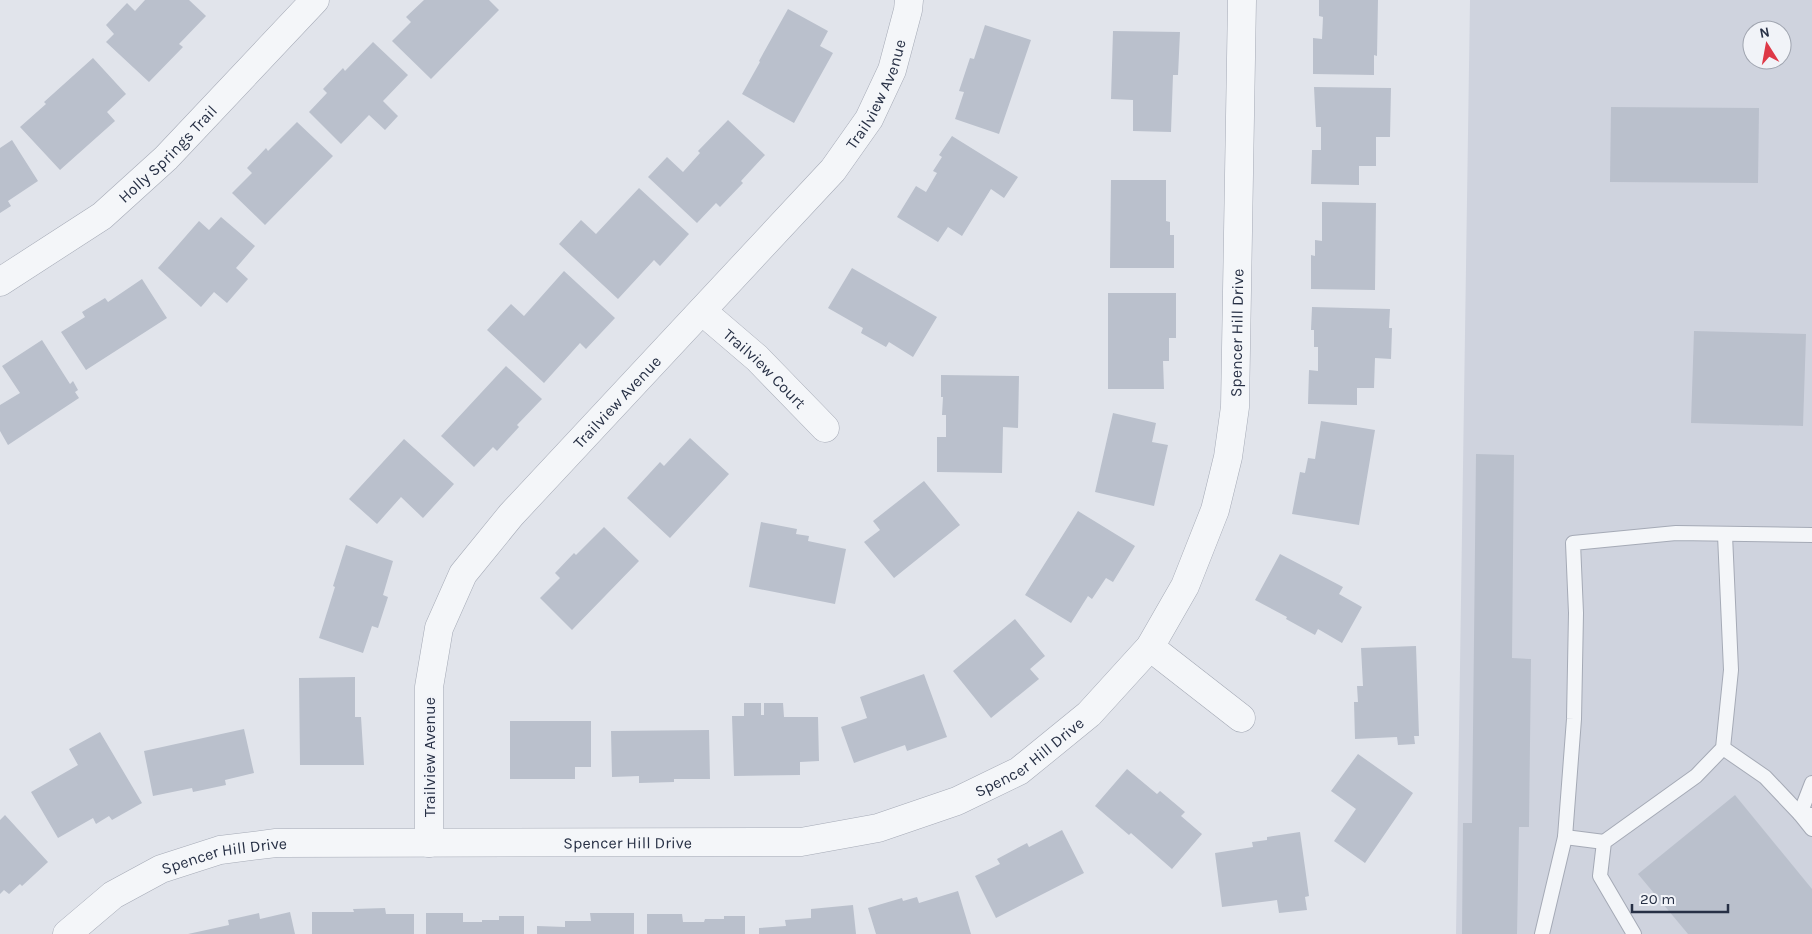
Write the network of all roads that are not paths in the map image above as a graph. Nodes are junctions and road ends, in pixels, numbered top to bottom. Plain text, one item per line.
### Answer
1 (315, 0) edge
2 (908, 0) edge
3 (1242, 0) edge
4 (0, 282) edge
5 (702, 311) junction
6 (825, 428) dead end
7 (1724, 534) junction
8 (1812, 535) edge
9 (1150, 647) junction
10 (1241, 718) dead end
11 (1723, 748) junction
12 (1812, 784) edge
13 (1806, 814) edge
14 (1812, 829) edge
15 (1565, 836) junction
16 (430, 842) junction
17 (1604, 842) junction
18 (67, 934) edge
19 (1542, 934) edge
20 (1634, 934) edge

1 - 4 street, Holly Springs Trail
2 - 5 street, Trailview Avenue
3 - 9 street, Spencer Hill Drive
5 - 6 street, Trailview Court
5 - 16 street, Trailview Avenue
7 - 8 lane
7 - 11 lane
7 - 15 lane
9 - 10 street
9 - 16 street, Spencer Hill Drive
11 - 13 lane
11 - 17 lane
12 - 13 lane
13 - 14 lane
15 - 17 lane
15 - 19 lane
16 - 18 street, Spencer Hill Drive
17 - 20 lane

